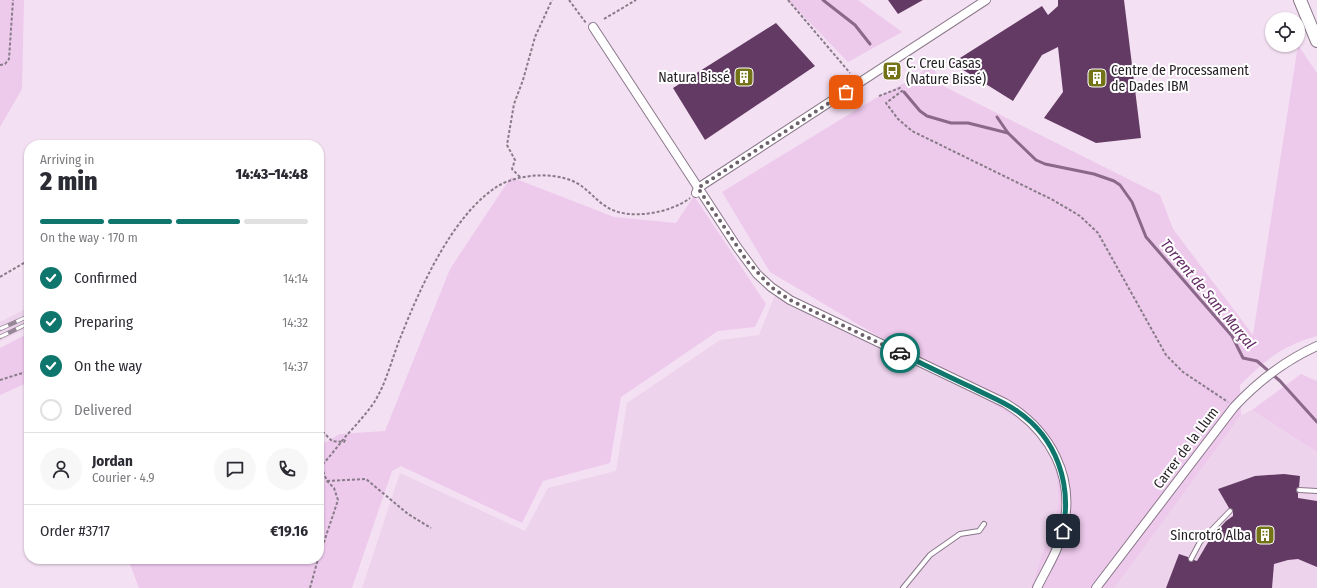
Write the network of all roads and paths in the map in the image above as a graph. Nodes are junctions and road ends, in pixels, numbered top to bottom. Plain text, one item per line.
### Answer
1 (13, 0) edge
2 (552, 0) edge
3 (568, 0) edge
4 (636, 0) edge
5 (788, 0) edge
6 (986, 0) edge
7 (1300, 0) edge
8 (604, 19) dead end
9 (593, 27) joint
10 (1317, 41) edge
11 (0, 65) edge
12 (850, 73) dead end
13 (879, 96) dead end
14 (520, 177) junction
15 (697, 191) junction
16 (24, 263) edge
17 (0, 278) edge
18 (1317, 346) edge
19 (24, 373) edge
20 (0, 380) edge
21 (1232, 406) dead end
22 (324, 433) edge
23 (342, 441) junction
24 (324, 462) edge
25 (324, 475) edge
26 (327, 481) junction
27 (1299, 490) dead end
28 (1317, 491) edge
29 (1230, 511) dead end
30 (984, 524) dead end
31 (431, 528) dead end
32 (324, 543) edge
33 (1191, 559) dead end
34 (317, 564) edge
35 (310, 588) edge
36 (903, 588) edge
37 (1037, 588) edge
38 (1096, 588) edge

1 - 11 path
2 - 14 path
3 - 9 path
4 - 8 path
5 - 12 path
6 - 15 street
7 - 10 street
9 - 15 street
13 - 21 path
14 - 15 path
14 - 23 path
15 - 37 street
16 - 17 path
18 - 38 street, Carrer de la Llum
19 - 20 path
22 - 23 path
23 - 24 path
25 - 26 path
26 - 31 path
26 - 32 path
27 - 28 lane
29 - 33 lane
30 - 36 lane
34 - 35 path

